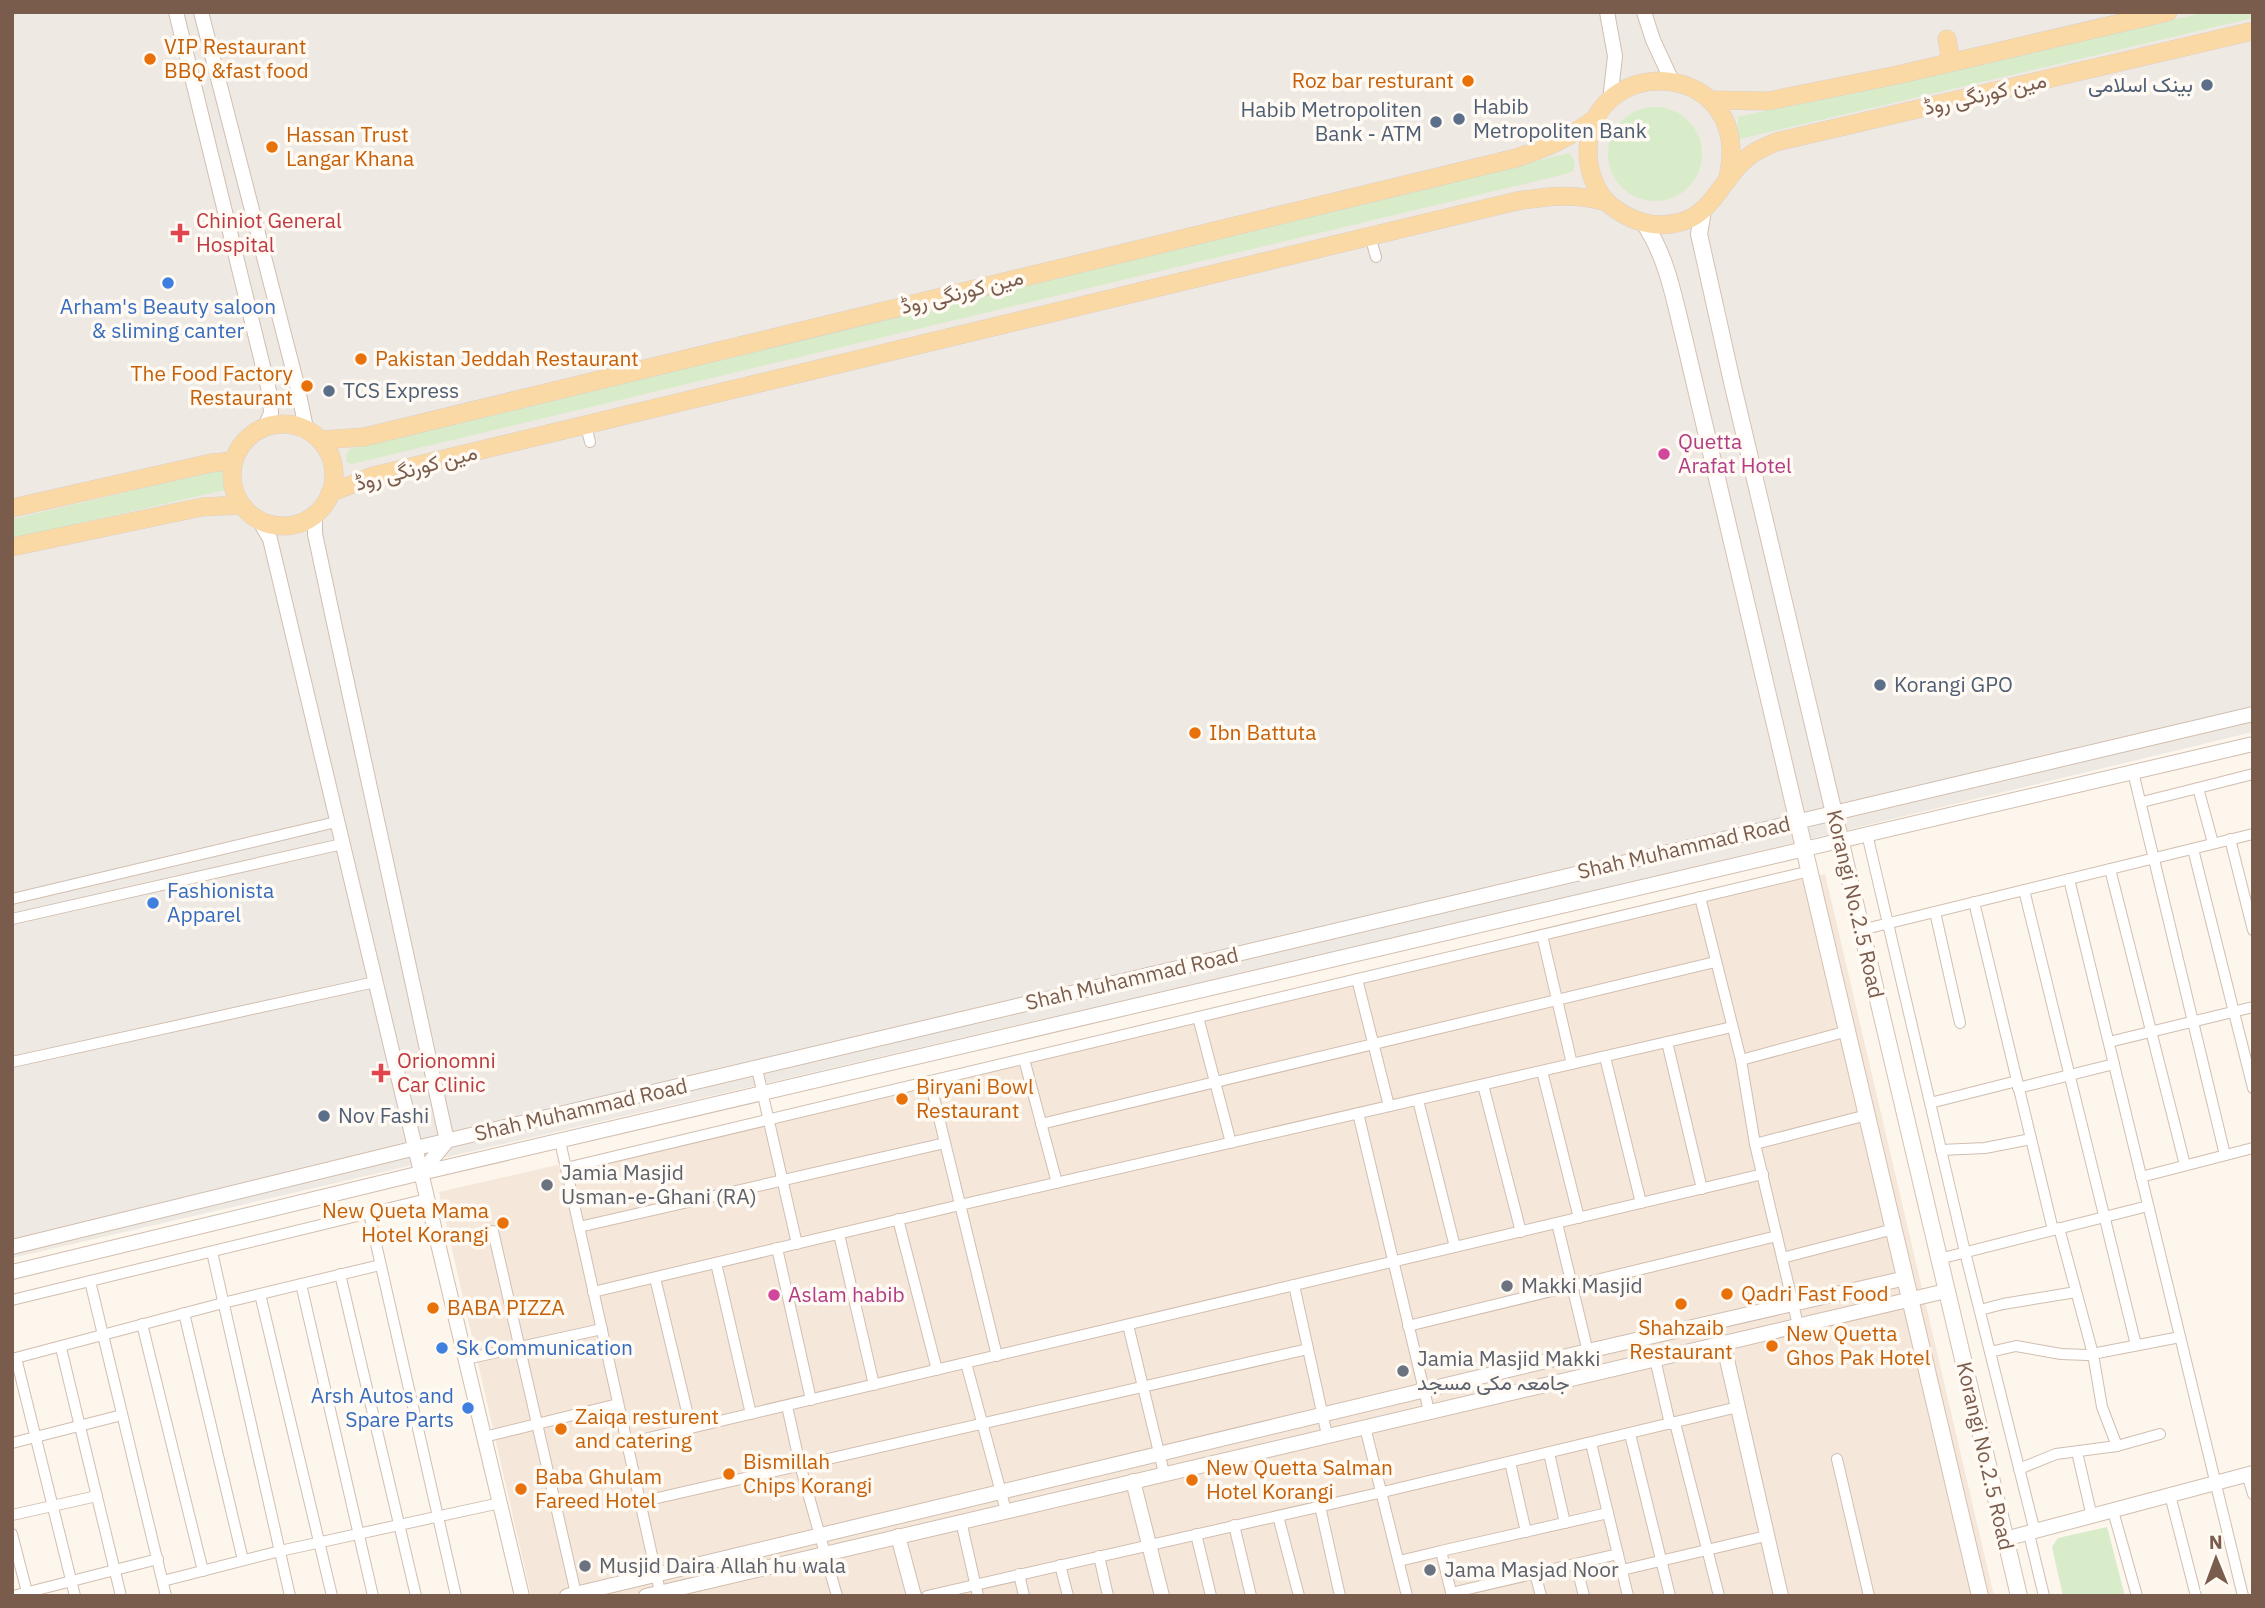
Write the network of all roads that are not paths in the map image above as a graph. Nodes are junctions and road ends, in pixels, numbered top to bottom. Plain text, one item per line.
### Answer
1 (176, 12) edge
2 (201, 12) edge
3 (1607, 12) edge
4 (1644, 12) edge
5 (2168, 12) edge
6 (2253, 31) edge
7 (1947, 39) dead end
8 (1951, 61) junction
9 (1672, 81) junction
10 (1711, 100) junction
11 (1609, 101) junction
12 (1596, 118) junction
13 (1728, 178) junction
14 (1607, 202) junction
15 (1703, 211) junction
16 (1644, 223) junction
17 (1370, 236) junction
18 (1376, 257) dead end
19 (265, 427) junction
20 (313, 434) junction
21 (233, 461) junction
22 (330, 493) junction
23 (241, 505) junction
24 (12, 508) edge
25 (315, 514) junction
26 (259, 520) junction
27 (12, 547) edge
28 (2253, 714) edge
29 (2253, 744) edge
30 (2133, 772) junction
31 (2253, 774) edge
32 (2198, 788) junction
33 (2142, 802) junction
34 (1834, 813) junction
35 (1798, 821) junction
36 (336, 822) junction
37 (1867, 834) junction
38 (2253, 834) edge
39 (2230, 839) junction
40 (1840, 841) junction
41 (342, 844) junction
42 (2213, 844) junction
43 (1805, 849) junction
44 (2193, 849) junction
45 (210, 851) junction
46 (2155, 858) junction
47 (2110, 869) junction
48 (1810, 871) junction
49 (216, 873) junction
50 (2069, 879) junction
51 (2024, 890) junction
52 (1700, 897) junction
53 (12, 899) edge
54 (1973, 902) junction
55 (1935, 912) junction
56 (12, 919) edge
57 (1887, 924) junction
58 (1861, 930) junction
59 (2253, 930) edge
60 (1542, 935) junction
61 (1715, 962) junction
62 (1168, 971) junction
63 (1356, 979) junction
64 (375, 982) junction
65 (1175, 996) junction
66 (1557, 1001) junction
67 (2253, 1007) edge
68 (2234, 1011) junction
69 (1198, 1017) junction
70 (2193, 1021) junction
71 (1960, 1023) dead end
72 (1731, 1027) junction
73 (1847, 1031) junction
74 (2151, 1032) junction
75 (1667, 1042) junction
76 (2109, 1042) junction
77 (1373, 1045) junction
78 (1605, 1057) junction
79 (1024, 1059) junction
80 (1741, 1060) junction
81 (12, 1062) edge
82 (1572, 1064) junction
83 (2114, 1064) junction
84 (757, 1069) junction
85 (1542, 1071) junction
86 (2069, 1076) junction
87 (930, 1081) junction
88 (1214, 1082) junction
89 (2018, 1084) junction
90 (1483, 1085) junction
91 (2253, 1088) edge
92 (762, 1093) junction
93 (1418, 1100) junction
94 (1930, 1102) junction
95 (1389, 1106) junction
96 (1358, 1113) junction
97 (1867, 1115) junction
98 (768, 1120) junction
99 (1041, 1124) junction
100 (2031, 1139) junction
101 (447, 1141) junction
102 (560, 1141) junction
103 (945, 1143) junction
104 (1231, 1143) junction
105 (1755, 1144) junction
106 (416, 1148) junction
107 (2253, 1148) edge
108 (1941, 1150) junction
109 (2225, 1155) junction
110 (2185, 1166) junction
111 (566, 1168) junction
112 (421, 1173) junction
113 (1763, 1174) junction
114 (2141, 1177) junction
115 (782, 1180) junction
116 (1057, 1184) junction
117 (1702, 1189) junction
118 (427, 1199) junction
119 (1641, 1203) junction
120 (960, 1205) junction
121 (2148, 1206) junction
122 (369, 1213) junction
123 (2104, 1217) junction
124 (1579, 1218) junction
125 (898, 1219) junction
126 (1557, 1223) junction
127 (579, 1227) junction
128 (1894, 1229) junction
129 (2056, 1229) junction
130 (493, 1231) dead end
131 (1521, 1232) junction
132 (839, 1234) junction
133 (1777, 1236) junction
134 (797, 1244) junction
135 (12, 1247) edge
136 (1455, 1247) junction
137 (777, 1248) junction
138 (212, 1252) junction
139 (1965, 1252) junction
140 (1782, 1258) junction
141 (1939, 1259) junction
142 (1393, 1262) junction
143 (716, 1263) junction
144 (380, 1265) junction
145 (12, 1272) edge
146 (340, 1274) junction
147 (655, 1278) junction
148 (1906, 1278) junction
149 (90, 1281) junction
150 (301, 1284) junction
151 (1294, 1285) junction
152 (1572, 1286) junction
153 (1946, 1291) junction
154 (593, 1292) junction
155 (2076, 1292) junction
156 (261, 1294) junction
157 (1910, 1298) junction
158 (12, 1300) edge
159 (223, 1303) junction
160 (1793, 1304) junction
161 (1980, 1310) junction
162 (184, 1313) junction
163 (142, 1324) junction
164 (1128, 1325) junction
165 (1798, 1325) junction
166 (1408, 1326) junction
167 (602, 1329) junction
168 (103, 1334) junction
169 (2180, 1337) junction
170 (1723, 1342) junction
171 (2136, 1345) junction
172 (61, 1348) junction
173 (519, 1348) junction
174 (1308, 1349) junction
175 (1588, 1351) junction
176 (1990, 1352) junction
177 (2092, 1354) junction
178 (997, 1356) junction
179 (14, 1358) edge
180 (466, 1359) junction
181 (1655, 1359) junction
182 (966, 1363) junction
183 (937, 1370) junction
184 (1593, 1373) junction
185 (874, 1385) junction
186 (1143, 1386) junction
187 (1424, 1391) junction
188 (811, 1400) junction
189 (618, 1404) junction
190 (787, 1406) junction
191 (1738, 1407) junction
192 (1429, 1411) junction
193 (751, 1414) junction
194 (122, 1415) junction
195 (1323, 1416) junction
196 (982, 1423) junction
197 (1673, 1423) junction
198 (536, 1424) junction
199 (80, 1426) junction
200 (1365, 1427) junction
201 (691, 1428) junction
202 (1630, 1434) junction
203 (2160, 1434) dead end
204 (1327, 1435) junction
205 (35, 1437) junction
206 (484, 1437) junction
207 (12, 1443) edge
208 (627, 1443) junction
209 (1591, 1443) junction
210 (2117, 1446) junction
211 (2077, 1452) junction
212 (1549, 1453) junction
213 (1159, 1454) junction
214 (1837, 1459) dead end
215 (1510, 1462) junction
216 (800, 1465) junction
217 (2019, 1469) junction
218 (1164, 1473) junction
219 (2250, 1473) edge
220 (1133, 1481) junction
221 (2216, 1484) junction
222 (1000, 1490) junction
223 (1383, 1492) junction
224 (2253, 1494) edge
225 (2170, 1495) junction
226 (97, 1496) junction
227 (640, 1502) junction
228 (500, 1503) junction
229 (52, 1506) junction
230 (1320, 1506) junction
231 (1006, 1511) junction
232 (2113, 1511) junction
233 (1608, 1513) junction
234 (12, 1515) edge
235 (438, 1516) junction
236 (1278, 1516) junction
237 (2092, 1517) junction
238 (961, 1521) junction
239 (1565, 1523) junction
240 (399, 1525) junction
241 (1234, 1525) junction
242 (1526, 1532) junction
243 (2032, 1533) junction
244 (12, 1534) edge
245 (359, 1534) junction
246 (1196, 1534) junction
247 (820, 1535) junction
248 (898, 1536) junction
249 (1766, 1536) junction
250 (2005, 1539) junction
251 (319, 1542) junction
252 (1150, 1544) junction
253 (1707, 1550) junction
254 (280, 1551) junction
255 (1441, 1551) junction
256 (825, 1553) junction
257 (1618, 1554) junction
258 (1099, 1556) junction
259 (158, 1559) junction
260 (243, 1560) junction
261 (1399, 1561) junction
262 (1661, 1561) junction
263 (1576, 1564) junction
264 (1060, 1565) junction
265 (115, 1570) junction
266 (1622, 1570) junction
267 (203, 1571) junction
268 (1535, 1573) junction
269 (1019, 1574) junction
270 (656, 1575) junction
271 (72, 1581) junction
272 (163, 1581) junction
273 (1494, 1583) junction
274 (977, 1590) edge
275 (28, 1594) edge
276 (1452, 1594) edge
277 (571, 1595) edge
278 (656, 1595) edge
279 (13, 1596) edge
280 (75, 1596) edge
281 (121, 1596) edge
282 (166, 1596) edge
283 (290, 1596) edge
284 (332, 1596) edge
285 (373, 1596) edge
286 (416, 1596) edge
287 (456, 1596) edge
288 (522, 1596) edge
289 (837, 1596) edge
290 (914, 1596) edge
291 (927, 1596) edge
292 (1024, 1596) edge
293 (1068, 1596) edge
294 (1108, 1596) edge
295 (1162, 1596) edge
296 (1211, 1596) edge
297 (1251, 1596) edge
298 (1299, 1596) edge
299 (1340, 1596) edge
300 (1407, 1596) edge
301 (1497, 1596) edge
302 (1541, 1596) edge
303 (1584, 1596) edge
304 (1628, 1596) edge
305 (1670, 1596) edge
306 (1719, 1596) edge
307 (1781, 1596) edge
308 (1869, 1596) edge
309 (1980, 1596) edge
310 (2019, 1596) edge
311 (2044, 1596) edge
312 (2137, 1596) edge
313 (2196, 1596) edge
314 (2243, 1596) edge

1 - 19 street
2 - 20 street
3 - 11 street
4 - 9 street
5 - 8 main road, مین کورنگی روڈ
6 - 13 main road, مین کورنگی روڈ
7 - 8 main road
8 - 10 main road, مین کورنگی روڈ
9 - 10 main road
9 - 11 main road
10 - 13 main road
11 - 12 main road
12 - 14 main road
12 - 20 main road, مین کورنگی روڈ
13 - 15 main road
14 - 16 main road
14 - 17 main road, مین کورنگی روڈ
15 - 16 main road
15 - 34 main road, Korangi No.2.5 Road
16 - 35 main road, Korangi No.2.5 Road
17 - 18 street
17 - 22 main road, مین کورنگی روڈ
19 - 20 main road
19 - 21 main road
20 - 22 main road
21 - 23 main road
21 - 24 main road
22 - 25 main road
23 - 26 main road
23 - 27 main road
25 - 26 main road
25 - 101 street
26 - 36 street
28 - 34 street, Shah Muhammad Road
29 - 30 street, Shah Muhammad Road
30 - 33 street
30 - 37 street, Shah Muhammad Road
31 - 32 street
32 - 33 street
32 - 42 street
33 - 46 street
34 - 35 street, Shah Muhammad Road
34 - 40 main road, Korangi No.2.5 Road
35 - 43 main road, Korangi No.2.5 Road
35 - 62 street, Shah Muhammad Road
36 - 41 street
36 - 45 street
37 - 40 street, Shah Muhammad Road
37 - 57 street
38 - 39 street
39 - 42 street
39 - 59 street
40 - 43 street, Shah Muhammad Road
40 - 58 main road, Korangi No.2.5 Road
41 - 49 street
41 - 64 street
42 - 44 street
43 - 48 main road, Korangi No.2.5 Road
43 - 65 street, Shah Muhammad Road
44 - 46 street
44 - 68 street
45 - 49 street
45 - 53 street
46 - 47 street
46 - 70 street
47 - 50 street
47 - 74 street
48 - 52 street
48 - 73 main road, Korangi No.2.5 Road
49 - 56 street
50 - 51 street
50 - 76 street
51 - 54 street
51 - 86 street
52 - 60 street
52 - 61 street
54 - 55 street
54 - 89 street
55 - 57 street
55 - 71 street
57 - 58 street
57 - 94 street
58 - 141 main road, Korangi No.2.5 Road
60 - 63 street
60 - 66 street
61 - 66 street
61 - 72 street
62 - 65 street
62 - 84 street, Shah Muhammad Road
63 - 69 street
63 - 77 street
64 - 81 street
64 - 106 street
65 - 92 street, Shah Muhammad Road
66 - 77 street
66 - 82 street
67 - 68 street
68 - 70 street
68 - 91 street
69 - 79 street
69 - 88 street
70 - 74 street
70 - 109 street
72 - 75 street
72 - 80 street
73 - 80 street
73 - 97 main road, Korangi No.2.5 Road
74 - 76 street
74 - 110 street
75 - 78 street
75 - 117 street
76 - 83 street
77 - 88 street
77 - 95 street
78 - 82 street
78 - 119 street
79 - 87 street
79 - 99 street
80 - 105 street
82 - 85 street
83 - 86 street
83 - 114 street
84 - 92 street
84 - 101 street, Shah Muhammad Road
85 - 90 street
85 - 124 street
86 - 89 street
86 - 123 street
87 - 98 street
87 - 103 street
88 - 99 street
88 - 104 street
89 - 94 street
89 - 100 street
90 - 93 street
90 - 131 street
92 - 98 street
92 - 102 street, Shah Muhammad Road
93 - 95 street
93 - 136 street
94 - 108 street
95 - 96 street
96 - 104 street
96 - 142 street
97 - 105 street
97 - 128 main road, Korangi No.2.5 Road
98 - 111 street
98 - 115 street
99 - 116 street
100 - 108 street
100 - 129 street
101 - 106 street, Shah Muhammad Road
101 - 112 street
102 - 111 street
102 - 112 street, Shah Muhammad Road
103 - 115 street
103 - 120 street
104 - 116 street
105 - 113 street
106 - 112 street
106 - 135 street, Shah Muhammad Road
107 - 109 street
108 - 139 street
109 - 110 street
110 - 114 street
111 - 127 street
112 - 118 street
112 - 145 street, Shah Muhammad Road
113 - 117 street
113 - 133 street
114 - 121 street
115 - 127 street
115 - 134 street
116 - 120 street
117 - 119 street
118 - 122 street
118 - 180 street
119 - 124 street
120 - 125 street
120 - 178 street
121 - 123 street
121 - 169 street
122 - 138 street
122 - 144 street
123 - 129 street
123 - 171 street
124 - 126 street
125 - 132 street
125 - 183 street
126 - 131 street
126 - 152 street
127 - 154 street
128 - 140 street
128 - 148 main road, Korangi No.2.5 Road
129 - 139 street
129 - 155 street
130 - 173 street
131 - 136 street
132 - 134 street
132 - 185 street
133 - 140 street
133 - 152 street
134 - 137 street
136 - 142 street
137 - 143 street
137 - 188 street
138 - 149 street
138 - 159 street
139 - 141 street
139 - 161 street
140 - 160 street
141 - 153 main road, Korangi No.2.5 Road
142 - 151 street
142 - 166 street
143 - 147 street
143 - 193 street
144 - 146 street
144 - 235 street
146 - 150 street
146 - 240 street
147 - 154 street
147 - 201 street
148 - 157 main road, Korangi No.2.5 Road
148 - 160 street
149 - 158 street
149 - 168 street
150 - 156 street
150 - 245 street
151 - 164 street
151 - 174 street
152 - 166 street
152 - 175 street
153 - 157 street
153 - 250 main road, Korangi No.2.5 Road
154 - 167 street
155 - 161 street
155 - 177 street
156 - 159 street
156 - 251 street
157 - 165 street
157 - 309 main road, Korangi No.2.5 Road
159 - 162 street
159 - 254 street
160 - 165 street
160 - 175 street
161 - 176 street
162 - 163 street
162 - 260 street
163 - 168 street
163 - 267 street
164 - 178 street
164 - 186 street
165 - 170 street
166 - 187 street
167 - 173 street
167 - 189 street
168 - 172 street
168 - 194 street
169 - 171 street
169 - 221 street
170 - 181 street
170 - 191 street
171 - 177 street
172 - 179 street
172 - 199 street
173 - 180 street
173 - 198 street
174 - 186 street
174 - 195 street
175 - 184 street
175 - 187 street
176 - 177 street
176 - 217 street
177 - 210 street
178 - 182 street
179 - 205 street
180 - 206 street
181 - 184 street
181 - 197 street
182 - 183 street
182 - 196 street
183 - 185 street
184 - 192 street
185 - 188 street
186 - 196 street
186 - 213 street
187 - 192 street
187 - 195 street
188 - 190 street
189 - 198 street
189 - 208 street
190 - 193 street
190 - 216 street
191 - 197 street
191 - 249 street
192 - 200 street
193 - 201 street
194 - 199 street
194 - 259 street
195 - 204 street
195 - 213 street
196 - 216 street
196 - 222 street
197 - 202 street
197 - 253 street
198 - 206 street
198 - 277 street
199 - 205 street
199 - 226 street
200 - 204 street
200 - 223 street
201 - 208 street
202 - 209 street
202 - 262 street
203 - 210 street
204 - 218 street
205 - 207 street
205 - 229 street
206 - 228 street
208 - 227 street
209 - 212 street
209 - 233 street
210 - 211 street
211 - 217 street
211 - 237 street
212 - 215 street
212 - 239 street
213 - 218 street
213 - 222 street
214 - 308 street
215 - 223 street
215 - 242 street
216 - 227 street
216 - 247 street
217 - 243 street
218 - 220 street
219 - 221 street
219 - 224 street
220 - 231 street
220 - 252 street
221 - 225 street
221 - 314 street
222 - 231 street
222 - 247 street
223 - 230 street
223 - 261 street
225 - 232 street
225 - 313 street
226 - 229 street
226 - 265 street
227 - 270 street
228 - 235 street
228 - 288 street
229 - 234 street
229 - 271 street
230 - 236 street
230 - 299 street
231 - 238 street
232 - 237 street
232 - 312 street
233 - 239 street
233 - 257 street
235 - 240 street
235 - 287 street
236 - 241 street
236 - 298 street
237 - 243 street
238 - 248 street
238 - 274 street
239 - 242 street
240 - 245 street
240 - 286 street
241 - 246 street
241 - 297 street
242 - 255 street
243 - 250 street
243 - 311 street
244 - 275 street
245 - 251 street
245 - 285 street
246 - 252 street
246 - 296 street
247 - 256 street
247 - 270 street
248 - 256 street
248 - 290 street
249 - 253 street
249 - 307 street
250 - 310 main road, Korangi No.2.5 Road
251 - 254 street
251 - 284 street
252 - 258 street
252 - 295 street
253 - 262 street
253 - 306 street
254 - 260 street
254 - 283 street
255 - 261 street
255 - 276 street
256 - 278 street
256 - 289 street
257 - 263 street
257 - 266 street
258 - 264 street
258 - 294 street
259 - 265 street
259 - 272 street
260 - 267 street
261 - 300 street
262 - 266 street
262 - 305 street
263 - 268 street
263 - 303 street
264 - 269 street
264 - 293 street
265 - 271 street
265 - 281 street
266 - 304 street
267 - 272 street
268 - 273 street
268 - 302 street
269 - 274 street
269 - 292 street
270 - 277 street
270 - 278 street
271 - 275 street
271 - 280 street
272 - 282 street
273 - 276 street
273 - 301 street
274 - 291 street
275 - 279 street

